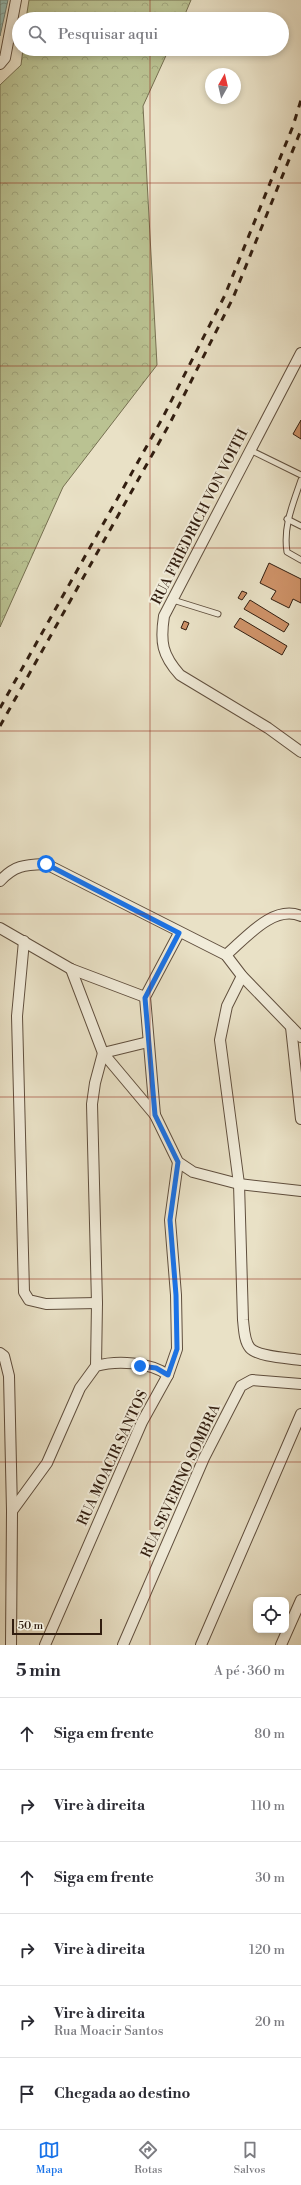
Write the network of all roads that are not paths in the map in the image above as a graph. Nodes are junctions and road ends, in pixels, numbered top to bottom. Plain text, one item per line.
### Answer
1 (16, 0) edge
2 (14, 12) edge
3 (12, 21) edge
4 (0, 64) edge
5 (301, 353) edge
6 (250, 450) junction
7 (301, 475) edge
8 (301, 480) edge
9 (287, 519) junction
10 (301, 526) edge
11 (301, 560) edge
12 (173, 600) junction
13 (218, 614) dead end
14 (301, 752) edge
15 (0, 881) edge
16 (301, 916) edge
17 (0, 928) edge
18 (179, 933) junction
19 (24, 941) junction
20 (226, 955) junction
21 (71, 969) junction
22 (242, 976) junction
23 (145, 998) junction
24 (292, 1027) junction
25 (301, 1036) edge
26 (148, 1042) junction
27 (103, 1053) junction
28 (155, 1115) junction
29 (301, 1119) edge
30 (178, 1162) junction
31 (239, 1184) junction
32 (301, 1191) edge
33 (97, 1303) junction
34 (0, 1353) edge
35 (301, 1360) edge
36 (96, 1366) junction
37 (168, 1375) junction
38 (301, 1384) edge
39 (301, 1414) edge
40 (12, 1511) junction
41 (301, 1600) edge
42 (11, 1645) edge
43 (45, 1645) edge
44 (123, 1645) edge
45 (202, 1645) edge
46 (281, 1645) edge

1 - 2 street
3 - 4 street
5 - 6 street, RUA FRIEDRICH VON VOITH
6 - 7 lane
6 - 12 street, RUA FRIEDRICH VON VOITH
8 - 9 lane
9 - 10 lane
9 - 11 lane
12 - 13 lane
12 - 14 street, RUA FRIEDRICH VON VOITH
15 - 18 street
16 - 20 street
17 - 19 street
18 - 20 street
18 - 23 street
19 - 21 street
19 - 33 street
20 - 22 street
21 - 23 street
21 - 27 street
22 - 24 street
22 - 31 street
23 - 26 street
24 - 25 street
24 - 29 street
26 - 27 street
26 - 28 street
27 - 28 street
27 - 33 street
28 - 30 street
30 - 31 street
30 - 37 street, RUA MOACIR SANTOS
31 - 32 street
31 - 35 street
33 - 36 street
34 - 40 street
36 - 37 street
36 - 40 street
37 - 43 street, RUA MOACIR SANTOS
38 - 44 street, RUA SEVERINO SOMBRA
39 - 45 street
40 - 42 street
41 - 46 street

